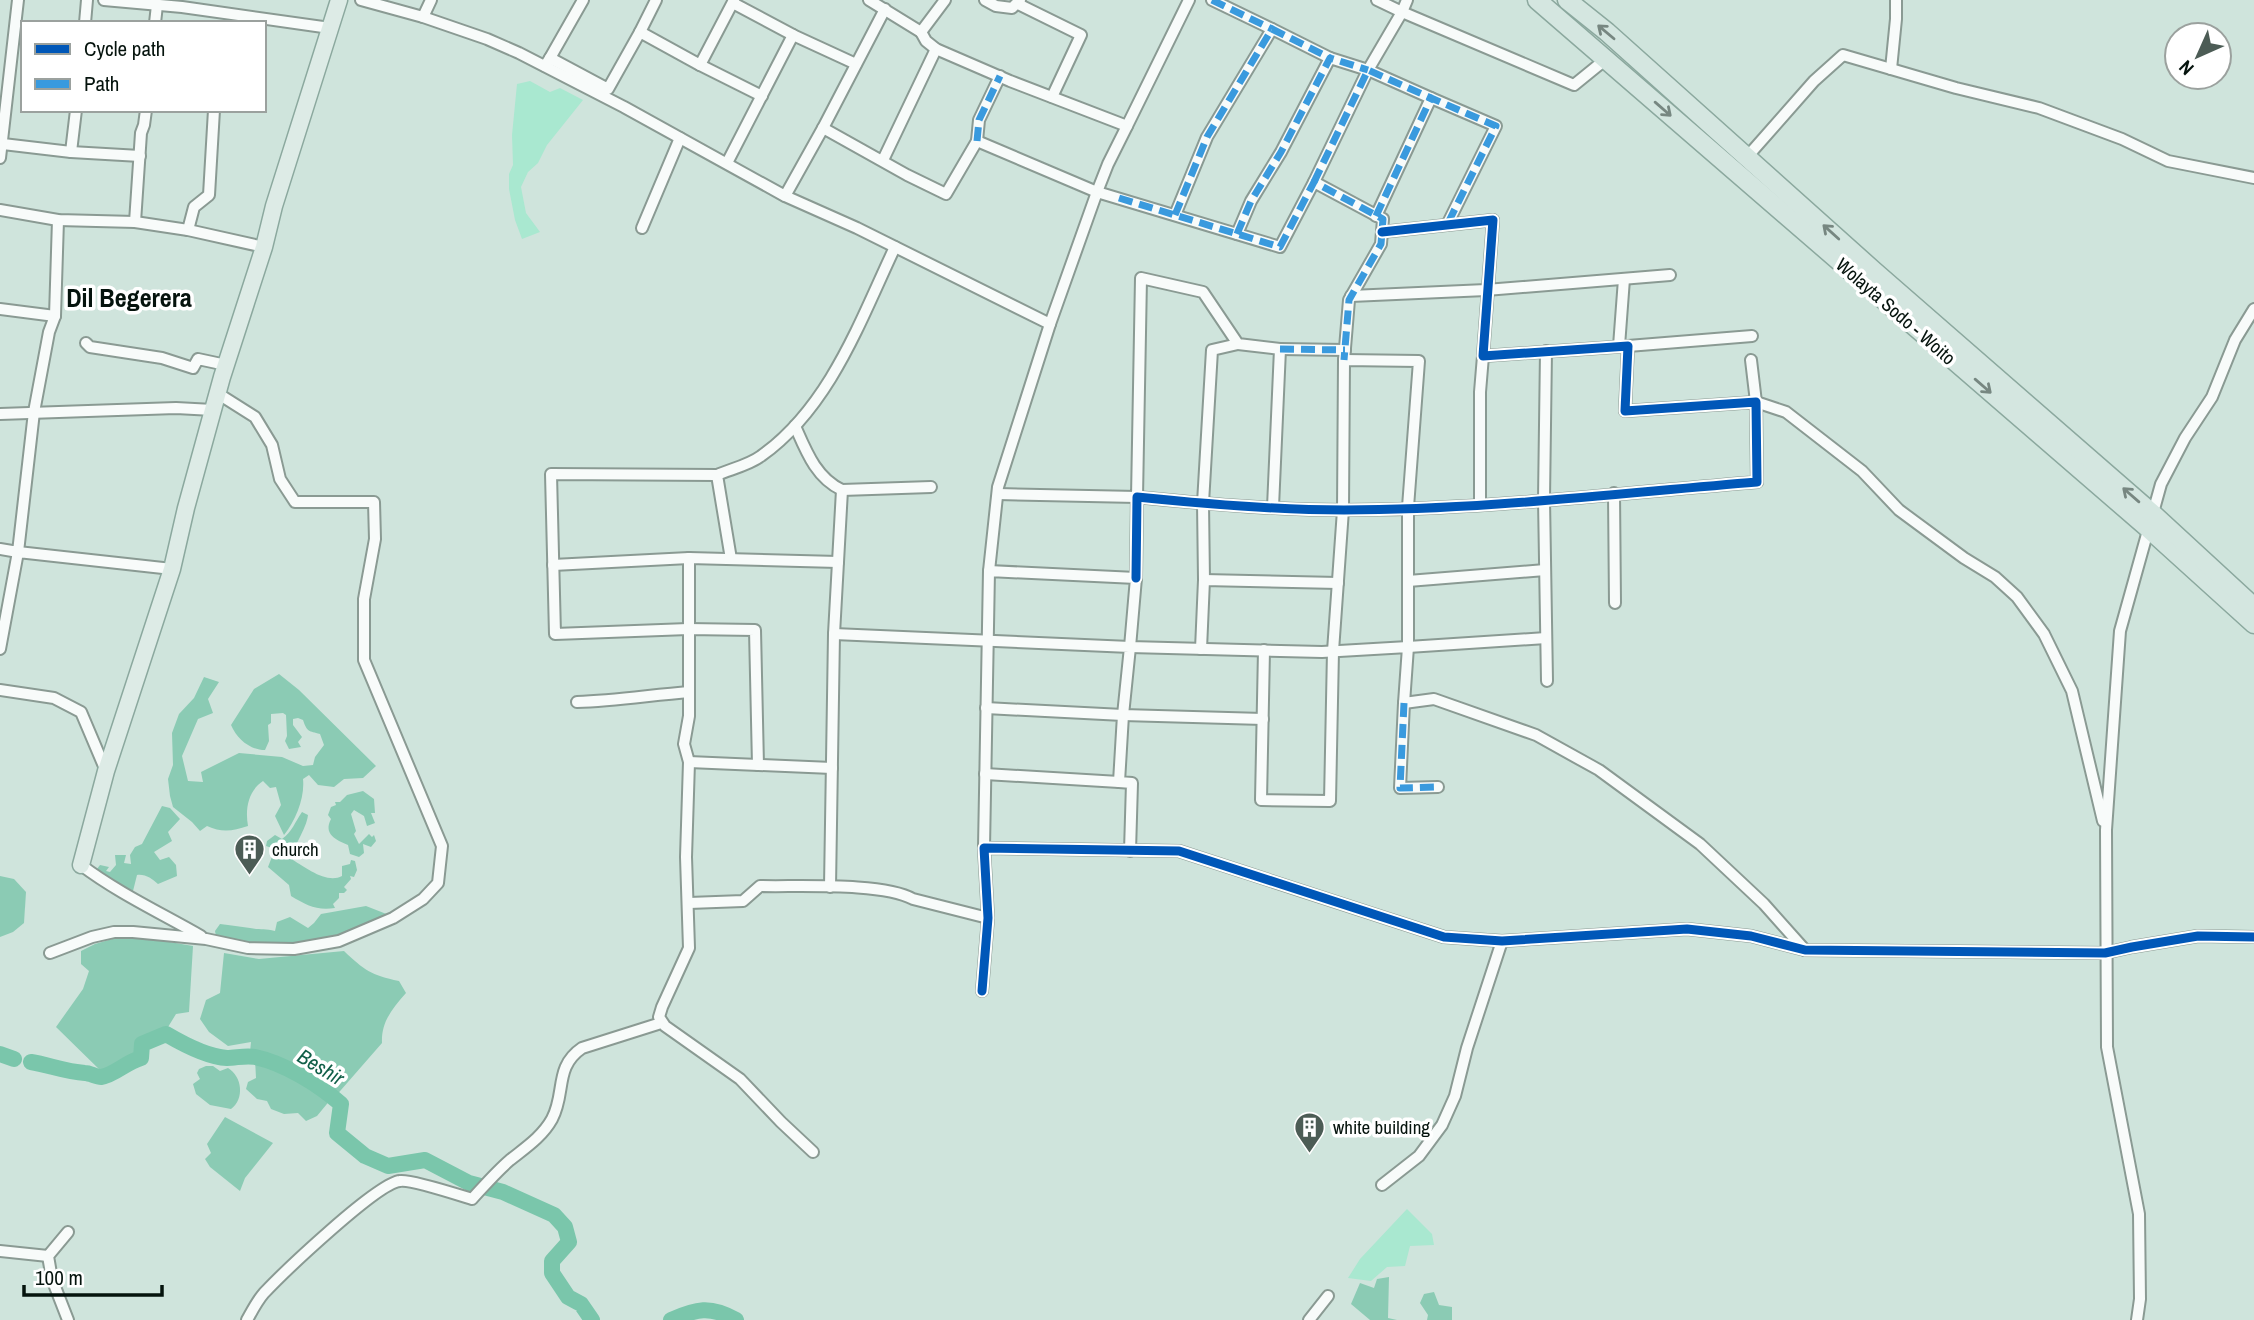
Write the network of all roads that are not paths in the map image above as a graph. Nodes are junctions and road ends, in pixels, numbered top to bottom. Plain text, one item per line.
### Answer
1 (18, 0) edge
2 (87, 0) edge
3 (104, 0) edge
4 (339, 0) edge
5 (361, 0) edge
6 (431, 0) edge
7 (583, 0) edge
8 (656, 0) edge
9 (869, 0) edge
10 (945, 0) edge
11 (985, 0) edge
12 (1189, 0) edge
13 (1212, 0) edge
14 (1377, 0) edge
15 (1407, 0) edge
16 (1537, 0) edge
17 (1567, 0) edge
18 (1895, 0) edge
19 (733, 1) edge
20 (1019, 2) edge
21 (183, 3) edge
22 (157, 5) junction
23 (885, 9) junction
24 (1402, 12) junction
25 (423, 17) junction
26 (222, 19) edge
27 (85, 21) edge
28 (155, 21) edge
29 (244, 21) edge
30 (266, 23) edge
31 (330, 29) junction
32 (1272, 29) junction
33 (640, 32) junction
34 (921, 32) junction
35 (793, 35) junction
36 (936, 48) junction
37 (1330, 58) junction
38 (1605, 59) junction
39 (548, 62) junction
40 (856, 64) junction
41 (700, 65) junction
42 (5, 66) edge
43 (1891, 69) junction
44 (1368, 70) junction
45 (1649, 70) junction
46 (1000, 76) junction
47 (1635, 85) junction
48 (762, 96) junction
49 (1052, 97) junction
50 (1431, 98) junction
51 (76, 112) edge
52 (146, 112) edge
53 (214, 112) edge
54 (1127, 126) junction
55 (823, 128) junction
56 (680, 138) junction
57 (977, 141) junction
58 (3, 144) junction
59 (71, 152) junction
60 (140, 156) junction
61 (1747, 157) junction
62 (0, 158) edge
63 (883, 160) junction
64 (727, 163) junction
65 (2254, 178) edge
66 (1314, 182) junction
67 (1097, 192) junction
68 (785, 195) junction
69 (0, 209) edge
70 (1175, 215) junction
71 (1376, 216) junction
72 (58, 220) junction
73 (135, 222) junction
74 (1447, 225) junction
75 (642, 228) dead end
76 (188, 230) junction
77 (1382, 232) junction
78 (1237, 234) junction
79 (264, 247) junction
80 (895, 247) junction
81 (1670, 275) dead end
82 (1624, 279) junction
83 (1486, 290) junction
84 (1351, 296) junction
85 (0, 309) edge
86 (2254, 309) edge
87 (55, 316) junction
88 (1050, 324) junction
89 (1752, 336) dead end
90 (86, 343) dead end
91 (1238, 344) junction
92 (1624, 346) junction
93 (1280, 349) junction
94 (1546, 351) junction
95 (1344, 355) junction
96 (1483, 356) junction
97 (1751, 360) dead end
98 (226, 365) junction
99 (217, 393) junction
100 (1756, 402) junction
101 (213, 410) junction
102 (34, 412) junction
103 (0, 414) edge
104 (795, 426) junction
105 (716, 475) junction
106 (931, 487) dead end
107 (842, 490) junction
108 (998, 494) junction
109 (1614, 494) junction
110 (1137, 497) junction
111 (1544, 499) junction
112 (1203, 503) junction
113 (1480, 504) junction
114 (1273, 507) junction
115 (1408, 507) junction
116 (1343, 510) junction
117 (2151, 522) junction
118 (0, 549) edge
119 (18, 552) junction
120 (689, 558) junction
121 (731, 559) junction
122 (838, 562) junction
123 (553, 565) junction
124 (172, 569) junction
125 (1545, 570) junction
126 (989, 571) junction
127 (1136, 578) junction
128 (1204, 580) junction
129 (1408, 582) junction
130 (1338, 583) junction
131 (1615, 603) dead end
132 (2254, 607) edge
133 (2254, 624) edge
134 (688, 629) junction
135 (834, 634) junction
136 (1546, 638) junction
137 (988, 640) junction
138 (1130, 647) junction
139 (1408, 648) junction
140 (0, 649) edge
141 (1201, 649) junction
142 (1264, 650) junction
143 (1333, 651) junction
144 (1547, 681) dead end
145 (0, 690) edge
146 (689, 692) junction
147 (577, 702) dead end
148 (1404, 703) junction
149 (986, 708) junction
150 (1123, 715) junction
151 (1263, 719) junction
152 (688, 762) junction
153 (758, 765) junction
154 (832, 768) junction
155 (106, 771) junction
156 (985, 774) junction
157 (1119, 782) junction
158 (1438, 787) dead end
159 (2106, 830) junction
160 (984, 848) junction
161 (1130, 851) junction
162 (81, 865) joint
163 (830, 887) junction
164 (689, 903) junction
165 (988, 918) junction
166 (2254, 937) edge
167 (206, 939) junction
168 (1502, 941) junction
169 (1805, 950) junction
170 (50, 953) dead end
171 (2105, 953) junction
172 (982, 991) dead end
173 (661, 1023) junction
174 (813, 1152) dead end
175 (1382, 1185) dead end
176 (68, 1232) dead end
177 (0, 1251) edge
178 (48, 1256) junction
179 (1328, 1296) dead end
180 (68, 1320) edge
181 (247, 1320) edge
182 (1309, 1320) edge
183 (2137, 1320) edge

1 - 42 street
2 - 27 street
3 - 22 street
4 - 31 main road
5 - 25 street
6 - 25 street
7 - 39 street
8 - 33 street
9 - 23 street
10 - 34 street
11 - 20 street
12 - 54 street
13 - 32 street
14 - 24 street
15 - 24 street
16 - 38 highway, Wolayta Sodo - Woito
45 -> 17 highway, Wolayta Sodo - Woito
18 - 43 street
19 - 35 street
19 - 41 street
20 - 49 street
21 - 22 street
21 - 26 street
22 - 28 street
23 - 34 street
23 - 40 street
24 - 38 street
24 - 44 street
25 - 39 street
26 - 29 street
30 - 31 street
31 - 79 main road
32 - 37 street
32 - 70 street
33 - 39 street
33 - 41 street
34 - 36 street
35 - 40 street
35 - 48 street
36 - 46 street
36 - 63 street
37 - 44 street
37 - 78 street
38 - 47 highway, Wolayta Sodo - Woito
39 - 56 street
40 - 55 street
41 - 48 street
42 - 58 street
43 - 61 street
43 - 65 street
44 - 50 street
44 - 66 street
45 - 47 highway
45 - 61 highway, Wolayta Sodo - Woito
46 - 49 street
46 - 57 street
47 -> 117 highway, Wolayta Sodo - Woito
48 - 64 street
49 - 54 street
50 - 71 street
50 - 74 street
51 - 59 street
52 - 60 street
53 - 76 street
54 - 67 street
55 - 63 street
55 - 68 street
56 - 64 street
56 - 75 street
57 - 63 street
57 - 67 street
58 - 59 street
58 - 62 street
59 - 60 street
60 - 73 street
117 -> 61 highway, Wolayta Sodo - Woito
64 - 68 street
66 - 71 street
66 - 78 street
67 - 70 street
67 - 88 street
68 - 80 street
69 - 72 street
70 - 78 street
71 - 77 street
72 - 73 street
72 - 87 street
73 - 76 street
74 - 77 street
74 - 83 street
76 - 79 street
77 - 84 street
79 - 98 main road
80 - 88 street
80 - 104 street
81 - 82 street
82 - 83 street
82 - 92 street
83 - 84 street
83 - 96 street
84 - 95 street
85 - 87 street
86 - 117 street
87 - 102 street
88 - 108 street
89 - 92 street
90 - 98 street
91 - 93 street
91 - 110 street
91 - 112 street
92 - 94 street
92 - 100 street
93 - 95 street
93 - 114 street
94 - 96 street
94 - 111 street
95 - 115 street
95 - 116 street
96 - 113 street
97 - 100 street
98 - 99 main road
99 - 101 main road
99 - 167 street
100 - 109 street
100 - 159 street
101 - 102 street
101 - 124 main road
102 - 103 street
102 - 119 street
104 - 105 street
104 - 107 street
105 - 121 street
105 - 123 street
106 - 107 street
107 - 122 street
108 - 110 street
108 - 126 street
109 - 111 street
109 - 131 street
110 - 112 street
110 - 127 street
111 - 113 street
111 - 125 street
112 - 114 street
112 - 128 street
113 - 115 street
114 - 116 street
115 - 116 street
115 - 129 street
116 - 130 street
117 - 132 highway, Wolayta Sodo - Woito
117 - 133 highway, Wolayta Sodo - Woito
117 - 159 street
118 - 119 street
119 - 124 street
119 - 140 street
120 - 121 street
120 - 123 street
120 - 134 street
121 - 122 street
122 - 135 street
123 - 134 street
124 - 155 main road
125 - 129 street
125 - 136 street
126 - 127 street
126 - 137 street
127 - 138 street
128 - 130 street
128 - 141 street
129 - 139 street
130 - 143 street
134 - 146 street
134 - 153 street
135 - 137 street
135 - 154 street
136 - 139 street
136 - 144 street
137 - 138 street
137 - 149 street
138 - 141 street
138 - 150 street
139 - 143 street
139 - 148 street
141 - 142 street
142 - 143 street
142 - 151 street
143 - 151 street
145 - 155 street
146 - 147 street
146 - 152 street
148 - 158 street
148 - 169 street
149 - 150 street
149 - 156 street
150 - 151 street
150 - 157 street
152 - 153 street
152 - 164 street
153 - 154 street
154 - 163 street
155 - 162 main road
156 - 157 street
156 - 160 street
157 - 161 street
159 - 171 street
160 - 161 street
160 - 165 street
161 - 168 street
162 - 167 street
163 - 164 street
163 - 165 street
164 - 173 street
165 - 172 street
166 - 171 street
167 - 170 street
168 - 169 street
168 - 175 street
169 - 171 street
171 - 183 street
173 - 174 street
173 - 181 street
176 - 178 street
177 - 178 street
178 - 180 street
179 - 182 street

